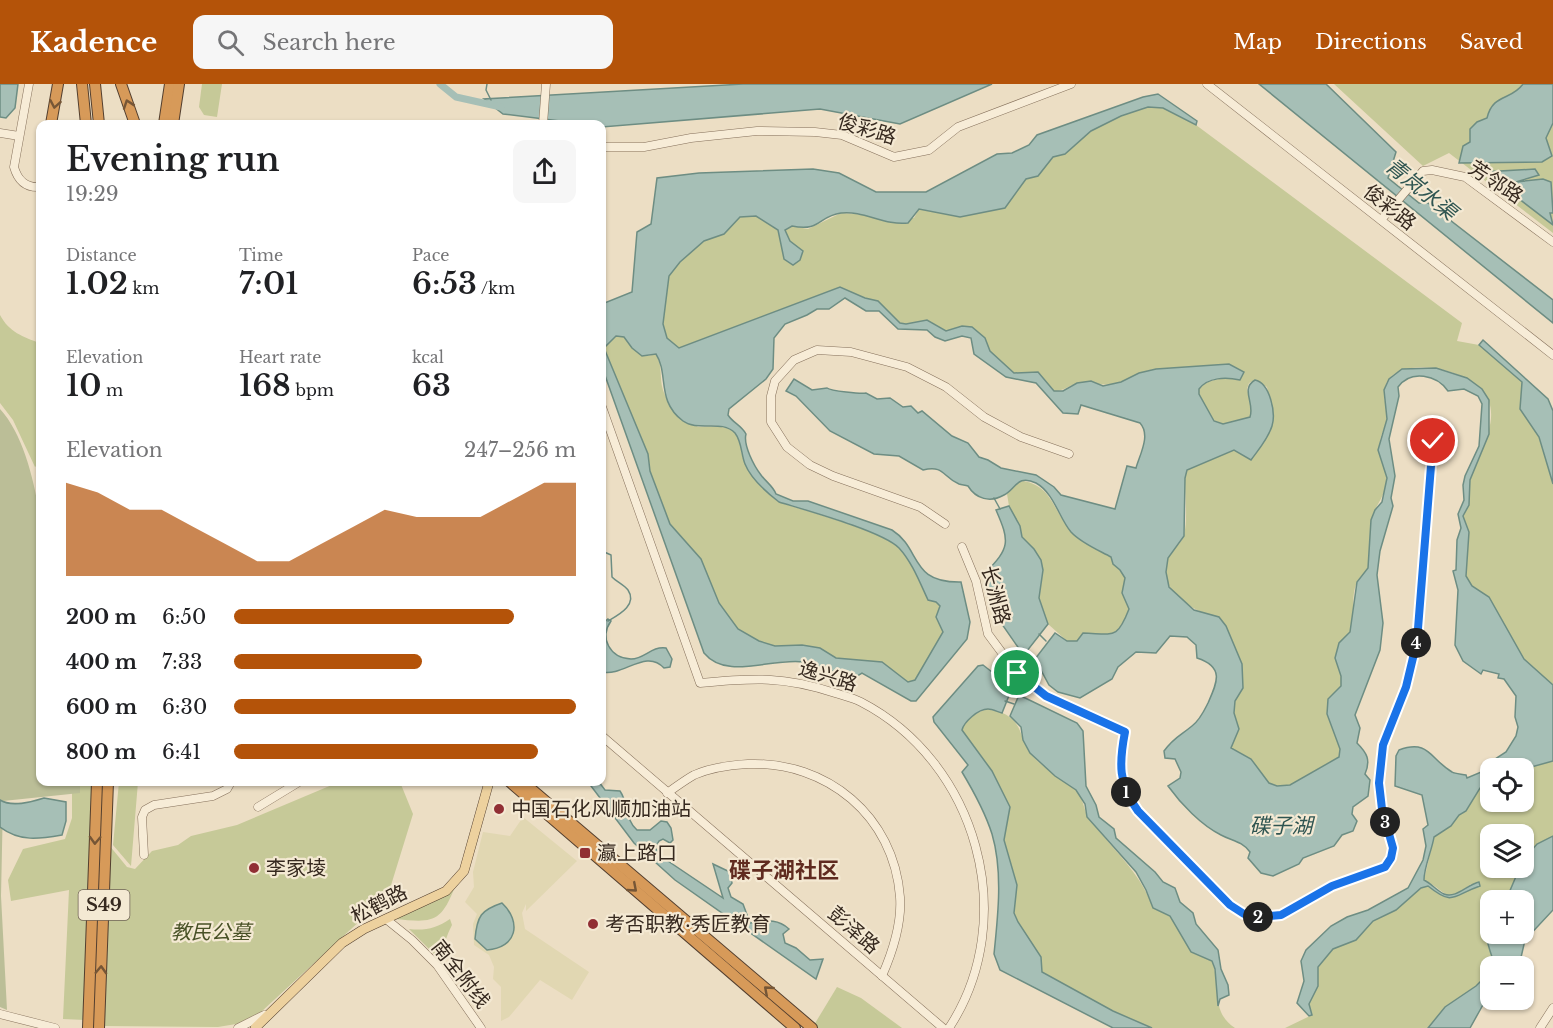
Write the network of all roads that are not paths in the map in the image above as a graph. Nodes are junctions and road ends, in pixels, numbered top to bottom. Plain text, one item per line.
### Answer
1 (29, 84) edge
2 (58, 84) edge
3 (82, 84) edge
4 (96, 84) edge
5 (121, 84) edge
6 (170, 84) edge
7 (179, 84) edge
8 (546, 84) edge
9 (1071, 84) edge
10 (1207, 84) edge
11 (52, 120) edge
12 (86, 120) edge
13 (99, 120) edge
14 (134, 120) edge
15 (165, 120) edge
16 (174, 120) edge
17 (543, 120) edge
18 (0, 133) edge
19 (19, 136) junction
20 (606, 147) edge
21 (36, 187) edge
22 (1381, 220) junction
23 (1553, 242) edge
24 (1553, 355) edge
25 (606, 418) edge
26 (1433, 441) dead end
27 (1069, 454) dead end
28 (945, 524) dead end
29 (962, 546) dead end
30 (606, 739) edge
31 (97, 786) edge
32 (108, 786) edge
33 (229, 786) edge
34 (292, 786) edge
35 (488, 786) edge
36 (515, 786) edge
37 (528, 786) edge
38 (668, 793) junction
39 (258, 807) dead end
40 (144, 855) dead end
41 (386, 919) junction
42 (882, 976) junction
43 (276, 1008) junction
44 (1553, 1008) edge
45 (0, 1014) edge
46 (55, 1028) edge
47 (88, 1028) edge
48 (99, 1028) edge
49 (238, 1028) edge
50 (255, 1028) edge
51 (481, 1028) edge
52 (795, 1028) edge
53 (812, 1028) edge
54 (943, 1028) edge
55 (949, 1028) edge
56 (1540, 1028) edge

1 - 19 street
2 -> 11 highway
3 - 12 highway
4 - 13 highway
14 -> 5 highway
6 - 15 highway
7 - 16 highway
8 - 17 street
9 - 20 street, 俊彩路
10 - 22 street, 俊彩路
18 - 19 street
19 - 21 street
22 - 23 street, 芳邻路
22 - 24 street, 俊彩路
25 - 55 street, 逸兴路
26 - 29 street, 长洲路
27 - 28 street
30 - 38 street, 彭泽路
31 -> 47 highway, S49
48 -> 32 highway, S49
33 - 40 street
34 - 39 street
35 - 41 main road, 松鹤路
36 -> 52 highway
53 -> 37 highway
38 - 42 street, 彭泽路
38 - 42 street, 彭泽路
41 - 43 main road, 松鹤路
41 - 51 street, 南全附线
42 - 54 street, 彭泽路
43 - 49 street, 松鹤路
43 - 50 main road
44 - 56 street
45 - 46 street

